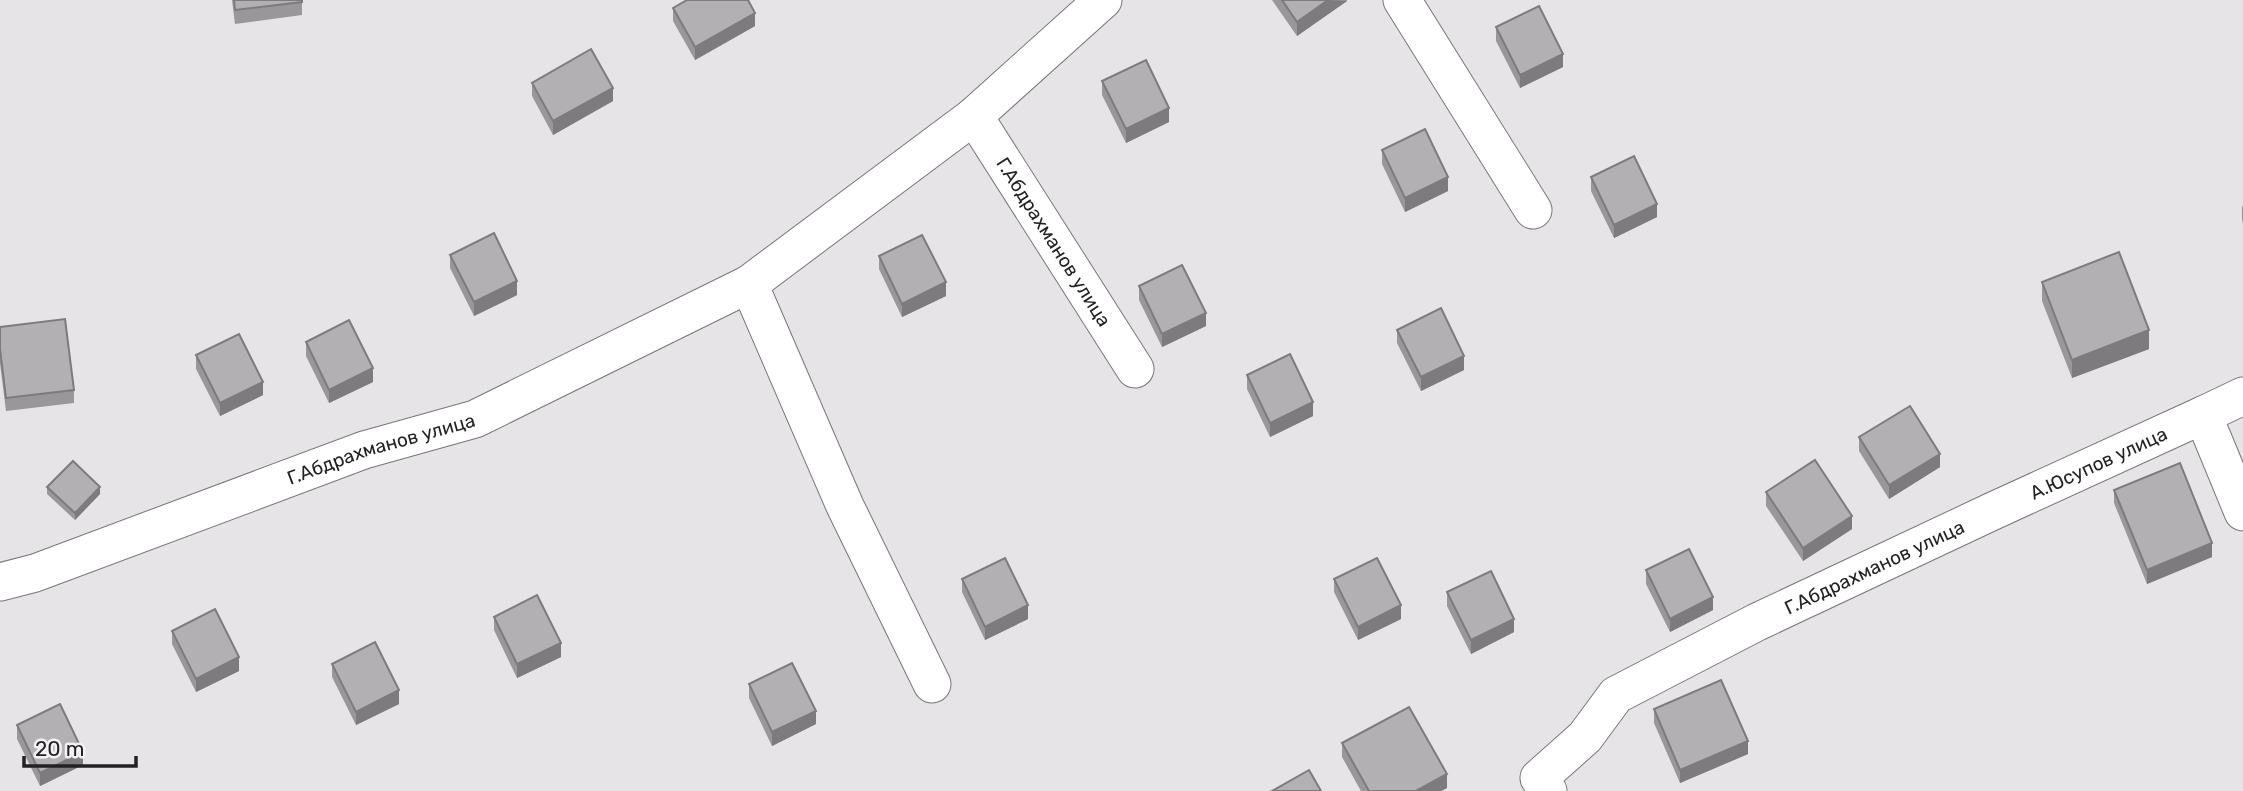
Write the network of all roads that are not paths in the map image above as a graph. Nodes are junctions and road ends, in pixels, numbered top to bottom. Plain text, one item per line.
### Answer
1 (1104, 0) edge
2 (1402, 0) edge
3 (974, 116) junction
4 (1533, 210) dead end
5 (749, 284) junction
6 (1135, 369) dead end
7 (2243, 396) edge
8 (2203, 415) junction
9 (1993, 510) joint
10 (2243, 512) edge
11 (0, 582) edge
12 (932, 684) dead end
13 (1537, 787) edge

1 - 3 street, Г.Абдрахманов улица
2 - 4 street
3 - 5 street, Г.Абдрахманов улица
3 - 6 street, Г.Абдрахманов улица
5 - 11 street, Г.Абдрахманов улица
5 - 12 street
7 - 8 street, А.Юсупов улица
8 - 9 street, А.Юсупов улица
8 - 10 street
9 - 13 street, Г.Абдрахманов улица

